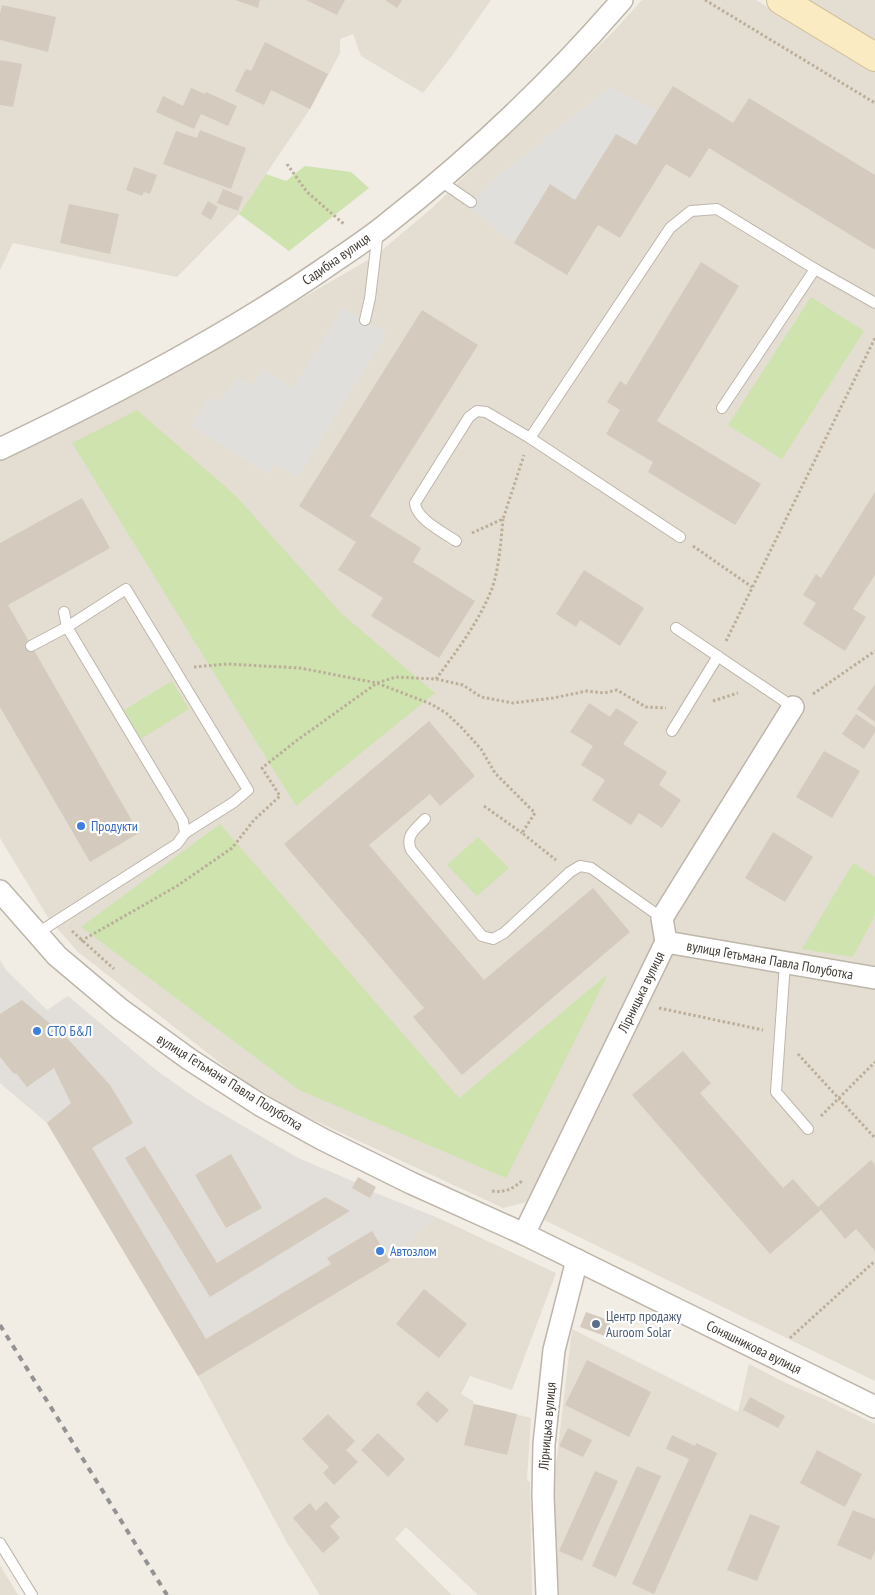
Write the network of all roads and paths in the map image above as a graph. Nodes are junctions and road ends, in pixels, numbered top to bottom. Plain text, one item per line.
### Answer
1 (622, 0) edge
2 (705, 0) edge
3 (781, 0) edge
4 (875, 58) edge
5 (875, 103) edge
6 (286, 164) dead end
7 (439, 180) junction
8 (471, 202) dead end
9 (351, 230) dead end
10 (378, 230) junction
11 (815, 269) junction
12 (875, 303) edge
13 (365, 320) dead end
14 (875, 338) edge
15 (722, 408) dead end
16 (530, 438) junction
17 (0, 449) edge
18 (503, 519) junction
19 (680, 537) joint
20 (456, 541) joint
21 (752, 587) junction
22 (64, 612) dead end
23 (67, 627) junction
24 (676, 628) dead end
25 (31, 646) dead end
26 (875, 651) edge
27 (718, 656) junction
28 (191, 667) dead end
29 (436, 679) junction
30 (377, 683) junction
31 (761, 685) junction
32 (793, 707) junction
33 (685, 709) junction
34 (672, 731) dead end
35 (484, 806) dead end
36 (425, 820) dead end
37 (185, 833) junction
38 (522, 833) junction
39 (570, 872) junction
40 (0, 891) edge
41 (662, 918) junction
42 (68, 925) dead end
43 (36, 934) junction
44 (81, 941) junction
45 (666, 942) junction
46 (57, 956) junction
47 (785, 963) junction
48 (118, 973) dead end
49 (875, 978) edge
50 (636, 1003) junction
51 (780, 1034) junction
52 (875, 1062) edge
53 (839, 1098) junction
54 (808, 1129) joint
55 (875, 1138) edge
56 (524, 1179) dead end
57 (489, 1191) dead end
58 (524, 1234) junction
59 (577, 1260) junction
60 (875, 1261) edge
61 (771, 1355) junction
62 (875, 1407) edge
63 (0, 1543) edge
64 (32, 1595) edge
65 (547, 1595) edge

1 - 7 street, Садибна вулиця
2 - 5 path
3 - 4 street
6 - 9 path
7 - 8 lane
7 - 10 street, Садибна вулиця
10 - 13 lane
10 - 17 street, Садибна вулиця
11 - 12 lane
11 - 15 lane
11 - 16 lane
14 - 21 path
16 - 18 path
16 - 19 lane
16 - 20 lane
18 - 20 path
18 - 29 path
19 - 21 path
21 - 27 path
22 - 23 lane
23 - 25 lane
23 - 37 lane
23 - 37 lane
24 - 27 lane
26 - 32 path
27 - 31 lane
27 - 33 lane
28 - 30 path
29 - 30 path
29 - 33 path
30 - 38 path
30 - 44 path
31 - 32 lane
31 - 33 path
32 - 41 street
33 - 34 lane
35 - 38 path
36 - 39 lane
37 - 43 lane
38 - 39 path
39 - 41 lane
40 - 43 street, вулиця Гетьмана Павла Полуботка
41 - 45 street, Лірницька вулиця
42 - 44 path
43 - 46 street, вулиця Гетьмана Павла Полуботка
44 - 46 path
44 - 48 path
45 - 47 street, вулиця Гетьмана Павла Полуботка
45 - 50 street, Лірницька вулиця
46 - 58 street, вулиця Гетьмана Павла Полуботка
47 - 49 street, вулиця Гетьмана Павла Полуботка
47 - 51 lane
50 - 51 path
50 - 58 street, Лірницька вулиця
51 - 53 path
51 - 54 lane
52 - 53 path
53 - 54 path
53 - 55 path
56 - 57 path
58 - 59 street, Соняшникова вулиця
59 - 61 street, Соняшникова вулиця
59 - 65 street, Лірницька вулиця
60 - 61 path
61 - 62 street, Соняшникова вулиця
63 - 64 lane

